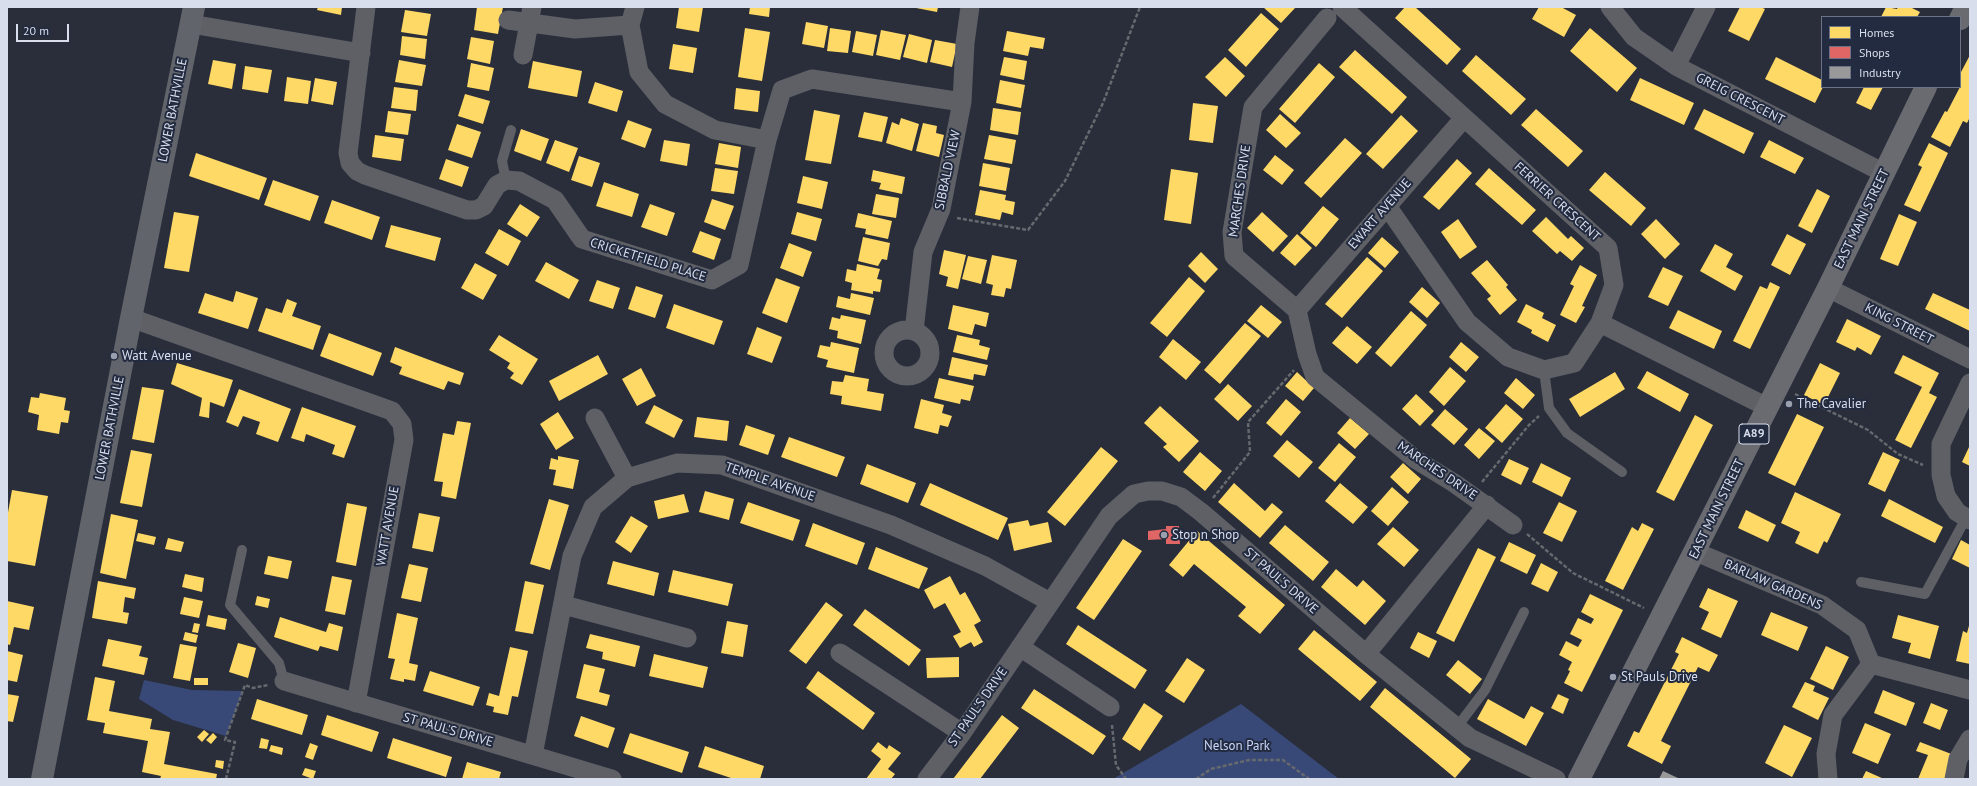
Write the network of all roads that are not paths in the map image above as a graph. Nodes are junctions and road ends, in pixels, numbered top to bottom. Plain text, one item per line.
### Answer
1 (366, 7) edge
2 (635, 7) edge
3 (970, 7) edge
4 (1342, 7) edge
5 (1610, 7) edge
6 (1706, 7) edge
7 (1966, 7) edge
8 (192, 15) edge
9 (531, 15) edge
10 (1961, 16) edge
11 (1327, 18) dead end
12 (508, 20) dead end
13 (630, 25) junction
14 (361, 53) junction
15 (523, 56) dead end
16 (1676, 66) junction
17 (1926, 88) edge
18 (962, 102) junction
19 (1464, 118) junction
20 (511, 130) dead end
21 (767, 140) junction
22 (1884, 173) junction
23 (506, 180) junction
24 (1387, 206) junction
25 (1828, 288) junction
26 (1297, 310) junction
27 (131, 318) junction
28 (1600, 323) junction
29 (914, 331) dead end
30 (1970, 359) edge
31 (1544, 370) junction
32 (1970, 383) edge
33 (1767, 408) junction
34 (596, 418) dead end
35 (1622, 472) dead end
36 (627, 478) junction
37 (1479, 500) junction
38 (1968, 519) edge
39 (1514, 525) road end
40 (242, 550) dead end
41 (1696, 552) junction
42 (1861, 582) dead end
43 (1050, 602) junction
44 (564, 605) junction
45 (1524, 612) dead end
46 (687, 638) dead end
47 (1020, 647) junction
48 (840, 654) dead end
49 (1366, 654) junction
50 (1872, 664) junction
51 (284, 681) joint
52 (1970, 690) edge
53 (356, 703) junction
54 (1110, 707) road end
55 (1457, 727) junction
56 (962, 733) junction
57 (1970, 739) edge
58 (533, 755) junction
59 (42, 779) edge
60 (612, 779) edge
61 (927, 779) edge
62 (1556, 779) edge
63 (1579, 779) edge
64 (1828, 779) edge
65 (1954, 779) edge

1 - 14 street
2 - 13 street
3 - 18 street, SIBBALD VIEW
4 - 19 street, FERRIER CRESCENT
5 - 16 street, GREIG CRESCENT
6 - 16 street
7 - 10 main road
8 - 14 street
8 - 27 main road, LOWER BATHVILLE
9 - 12 street
9 - 13 street
9 - 15 street
11 - 26 street, MARCHES DRIVE
13 - 21 street
14 - 23 street
16 - 22 street, GREIG CRESCENT
17 - 22 main road, EAST MAIN STREET / A89
18 - 21 street, CRICKETFIELD PLACE
18 - 29 street, SIBBALD VIEW
19 - 24 street, EWART AVENUE
19 - 28 street, FERRIER CRESCENT
20 - 23 lane
21 - 23 street, CRICKETFIELD PLACE
22 - 25 main road, EAST MAIN STREET / A89
24 - 26 street, EWART AVENUE
24 - 31 street
25 - 30 street, KING STREET
25 - 33 main road, EAST MAIN STREET / A89
26 - 37 street, MARCHES DRIVE
27 - 53 street, WATT AVENUE
27 - 59 main road, LOWER BATHVILLE
28 - 31 street, FERRIER CRESCENT
28 - 33 street
31 - 35 lane
32 - 38 street
33 - 41 main road, EAST MAIN STREET / A89
34 - 36 street
36 - 43 street, TEMPLE AVENUE
36 - 44 street, TEMPLE AVENUE
37 - 39 street, MARCHES DRIVE
37 - 49 street
38 - 42 lane
40 - 51 lane
41 - 50 street, BARLAW GARDENS
41 - 63 main road, EAST MAIN STREET / A89
43 - 47 street, ST PAUL'S DRIVE
43 - 49 street, ST PAUL'S DRIVE
44 - 46 street
44 - 58 street, TEMPLE AVENUE
45 - 55 lane
47 - 54 street
47 - 56 street, ST PAUL'S DRIVE
48 - 56 street
49 - 55 street, ST PAUL'S DRIVE
50 - 52 street
50 - 64 street
51 - 53 street, ST PAUL'S DRIVE
53 - 58 street, ST PAUL'S DRIVE
55 - 62 street, ST PAUL'S DRIVE
56 - 61 street, ST PAUL'S DRIVE
57 - 65 street
58 - 60 street, ST PAUL'S DRIVE

